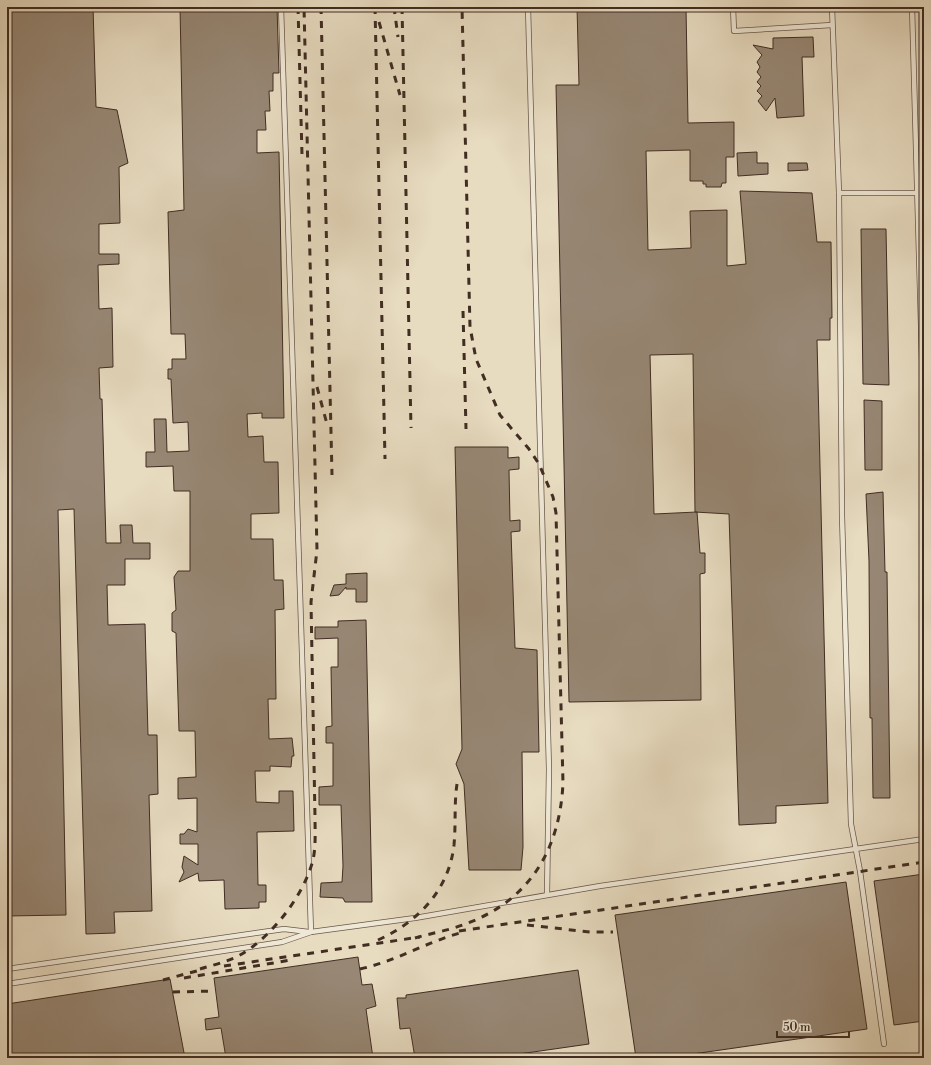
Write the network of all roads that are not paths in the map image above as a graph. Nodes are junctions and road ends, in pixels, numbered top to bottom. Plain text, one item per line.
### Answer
1 (281, 7) edge
2 (528, 7) edge
3 (733, 7) edge
4 (832, 7) edge
5 (912, 7) edge
6 (832, 25) junction
7 (839, 193) junction
8 (917, 193) junction
9 (924, 193) edge
10 (924, 433) edge
11 (924, 839) edge
12 (856, 849) junction
13 (547, 894) junction
14 (311, 932) junction
15 (7, 969) edge
16 (7, 984) edge
17 (884, 1044) dead end

1 - 14 lane
2 - 13 lane
3 - 6 lane
4 - 6 lane
5 - 8 lane
6 - 7 lane
7 - 8 lane
7 - 12 lane
8 - 9 lane
8 - 10 lane
11 - 12 lane
12 - 13 lane
12 - 17 lane
13 - 14 lane
14 - 15 lane
14 - 16 lane

